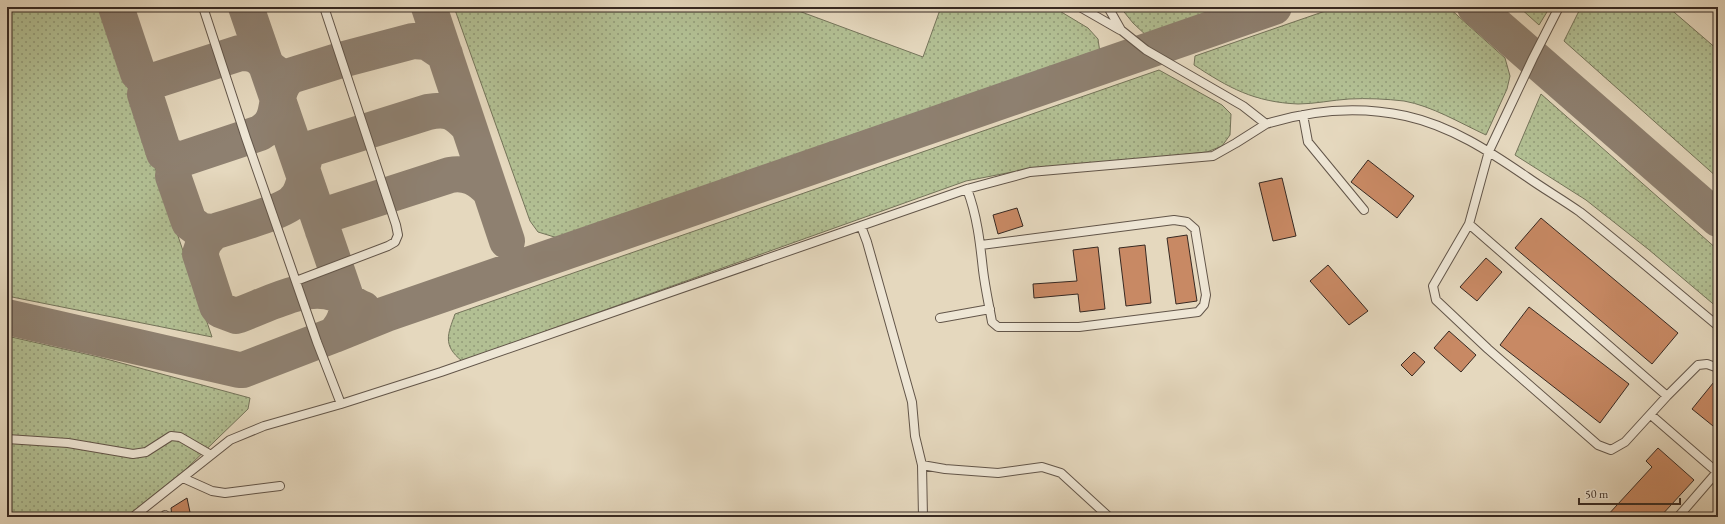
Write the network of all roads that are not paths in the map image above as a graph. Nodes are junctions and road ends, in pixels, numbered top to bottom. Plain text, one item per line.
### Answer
1 (203, 7) edge
2 (324, 7) edge
3 (1080, 7) edge
4 (1108, 7) edge
5 (1560, 7) edge
6 (1121, 30) junction
7 (1303, 115) junction
8 (1266, 124) junction
9 (1489, 151) junction
10 (967, 188) junction
11 (1364, 210) dead end
12 (1469, 224) junction
13 (861, 226) junction
14 (981, 245) junction
15 (296, 281) junction
16 (990, 309) junction
17 (940, 318) dead end
18 (1718, 326) edge
19 (1718, 368) edge
20 (1667, 396) junction
21 (341, 404) junction
22 (1651, 415) junction
23 (7, 439) edge
24 (211, 455) junction
25 (922, 465) junction
26 (1718, 472) edge
27 (183, 478) junction
28 (280, 486) dead end
29 (133, 517) edge
30 (923, 517) edge
31 (1109, 517) edge
32 (1678, 517) edge

1 - 15 lane
2 - 15 lane
3 - 6 lane
4 - 6 lane
5 - 9 lane
6 - 8 lane
7 - 8 lane
7 - 9 lane
7 - 11 lane
8 - 10 lane
9 - 12 lane
9 - 18 lane
10 - 13 lane
10 - 14 lane
12 - 20 lane
12 - 22 lane
13 - 21 lane
13 - 25 lane
14 - 16 lane
14 - 16 lane
15 - 21 lane
16 - 17 lane
19 - 20 lane
20 - 22 lane
21 - 24 lane
22 - 26 lane
23 - 24 lane
24 - 27 lane
25 - 30 lane
25 - 31 lane
26 - 32 lane
27 - 28 lane
27 - 29 lane

